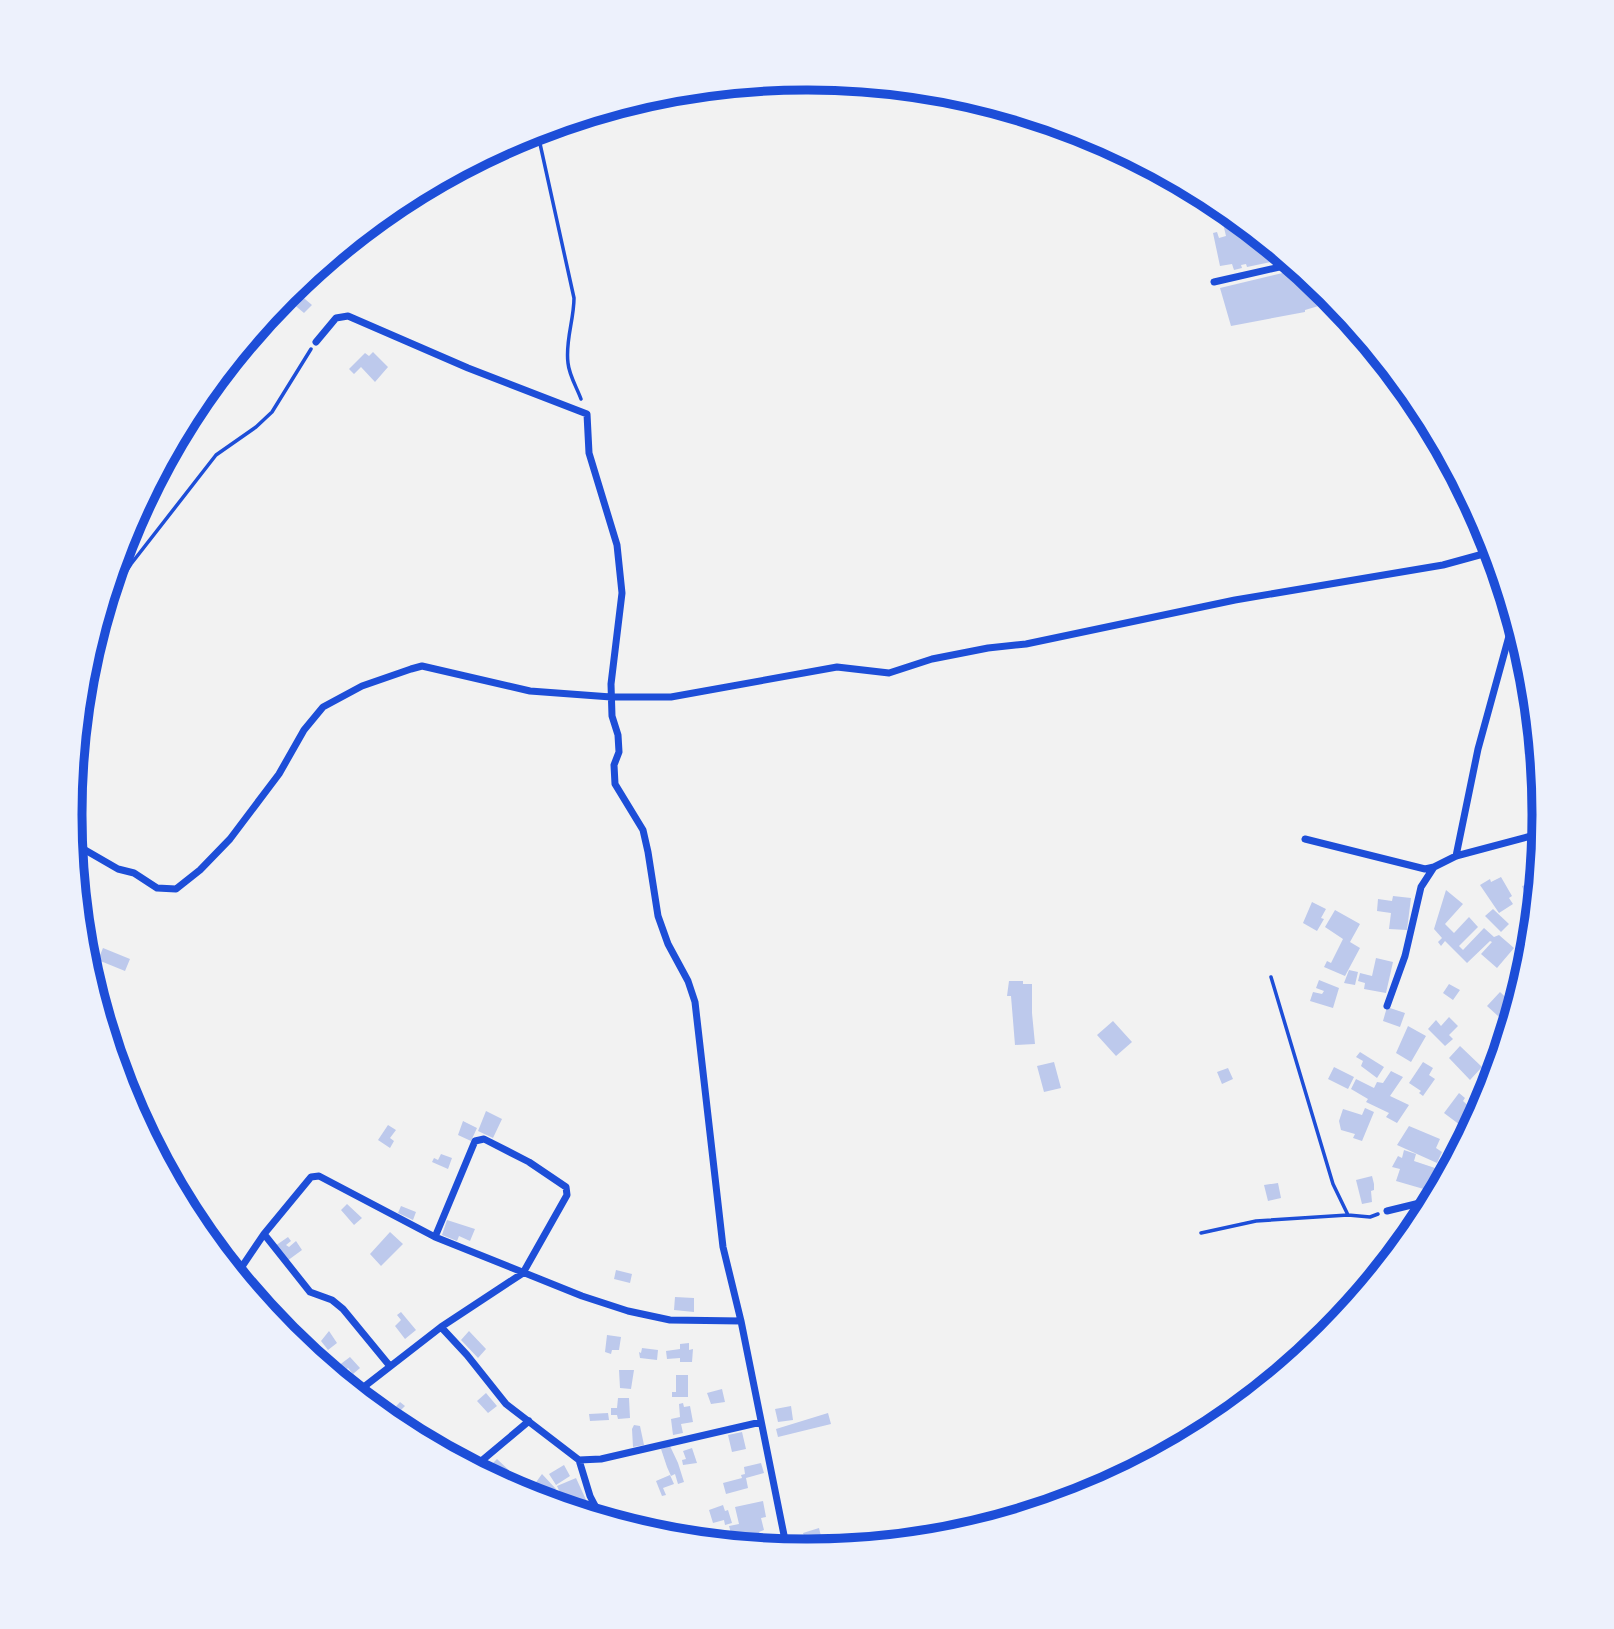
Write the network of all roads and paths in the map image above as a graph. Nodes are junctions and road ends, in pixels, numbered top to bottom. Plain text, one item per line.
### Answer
1 (539, 141) edge
2 (1281, 267) edge
3 (1214, 282) dead end
4 (316, 342) joint
5 (587, 414) junction
6 (1483, 554) edge
7 (123, 577) edge
8 (1509, 636) edge
9 (611, 697) junction
10 (1531, 836) edge
11 (1305, 839) dead end
12 (83, 849) edge
13 (1456, 856) junction
14 (1434, 867) junction
15 (1271, 977) dead end
16 (1387, 1006) dead end
17 (1419, 1203) edge
18 (1387, 1211) joint
19 (1348, 1215) junction
20 (1201, 1233) dead end
21 (264, 1234) junction
22 (435, 1237) junction
23 (241, 1267) edge
24 (523, 1273) junction
25 (741, 1321) junction
26 (441, 1327) junction
27 (389, 1366) junction
28 (363, 1387) edge
29 (529, 1421) junction
30 (761, 1422) junction
31 (579, 1461) junction
32 (480, 1462) edge
33 (596, 1508) edge
34 (785, 1539) edge

1 - 5 path
2 - 3 street
4 - 5 street
4 - 7 path
5 - 9 street
6 - 9 street
8 - 13 street
9 - 12 street
9 - 25 street
10 - 13 street
11 - 14 street
13 - 14 street
14 - 16 street
15 - 19 path
17 - 18 street
18 - 19 path
19 - 20 path
21 - 22 street
21 - 23 street
21 - 27 street
22 - 24 street
22 - 24 street
24 - 25 street
24 - 26 street
25 - 30 street
26 - 27 street
26 - 29 street
27 - 28 street
29 - 31 street
29 - 32 street
30 - 31 street
30 - 34 street
31 - 33 street

